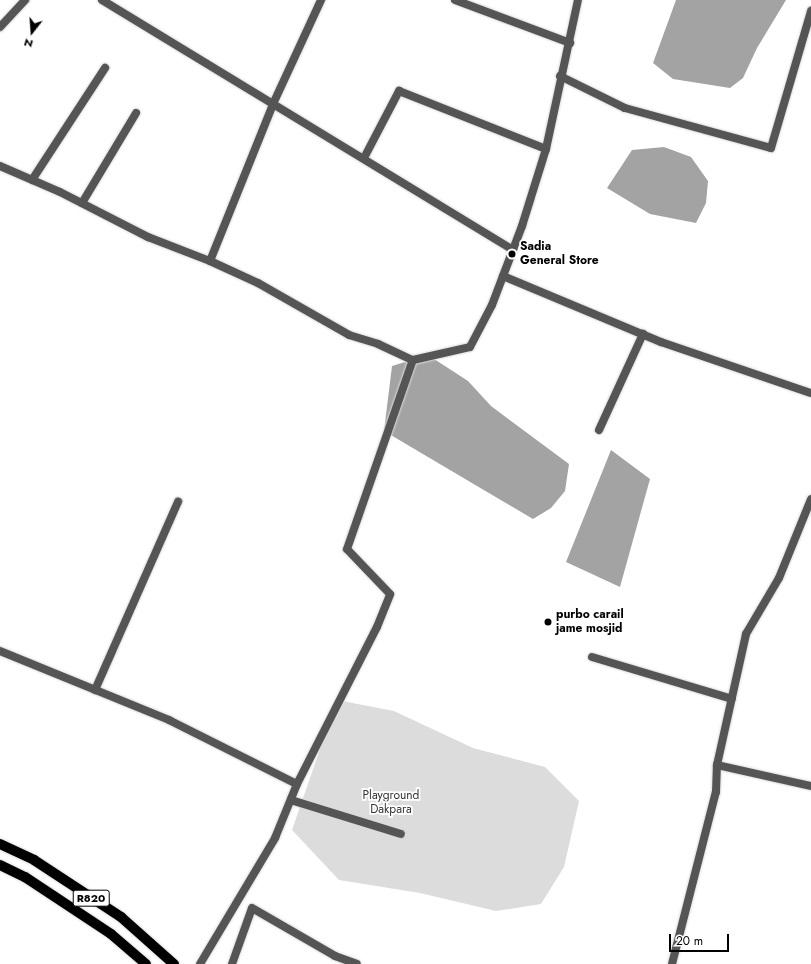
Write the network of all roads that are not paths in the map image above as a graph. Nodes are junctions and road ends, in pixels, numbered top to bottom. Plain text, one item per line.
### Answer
1 (25, 0) edge
2 (102, 0) edge
3 (321, 0) edge
4 (455, 0) edge
5 (578, 0) edge
6 (811, 11) edge
7 (0, 27) edge
8 (570, 43) junction
9 (105, 68) dead end
10 (560, 76) junction
11 (273, 104) junction
12 (136, 113) dead end
13 (546, 149) junction
14 (364, 158) junction
15 (0, 166) edge
16 (32, 180) junction
17 (82, 203) junction
18 (511, 250) junction
19 (210, 261) junction
20 (504, 276) junction
21 (643, 334) junction
22 (413, 360) junction
23 (811, 393) edge
24 (599, 430) dead end
25 (811, 499) edge
26 (178, 502) dead end
27 (0, 650) edge
28 (592, 657) dead end
29 (95, 690) junction
30 (732, 699) junction
31 (717, 765) junction
32 (297, 784) junction
33 (811, 786) edge
34 (291, 800) junction
35 (401, 834) dead end
36 (0, 844) edge
37 (0, 865) edge
38 (146, 964) edge
39 (174, 964) edge
40 (200, 964) edge
41 (232, 964) edge
42 (357, 964) edge
43 (672, 964) edge

1 - 7 street
2 - 11 street
3 - 11 street
4 - 8 street
5 - 8 street
6 - 10 street
8 - 10 street
9 - 16 street
10 - 13 street
11 - 14 street
11 - 19 street
12 - 17 street
13 - 14 street
13 - 18 street
14 - 18 street
15 - 16 street
16 - 17 street
17 - 19 street
18 - 20 street
19 - 22 street
20 - 21 street
20 - 22 street
21 - 23 street
21 - 24 street
22 - 32 street
25 - 30 street
26 - 29 street
27 - 29 street
28 - 30 street
29 - 32 street
30 - 31 street
31 - 33 street
31 - 43 street
32 - 34 street
34 - 35 street
34 - 40 street
36 - 39 main road, R820
37 - 38 main road, R820
41 - 42 street

